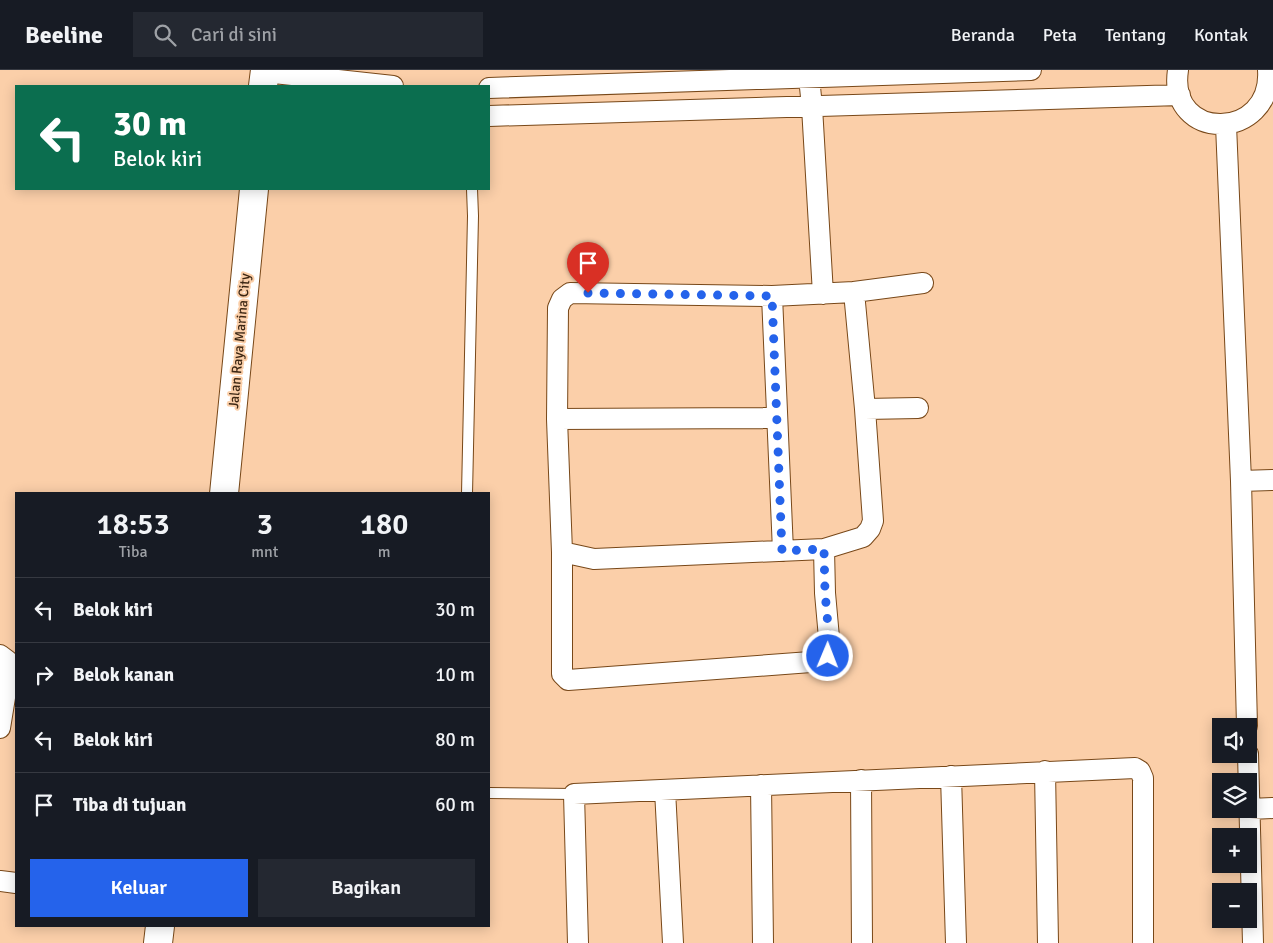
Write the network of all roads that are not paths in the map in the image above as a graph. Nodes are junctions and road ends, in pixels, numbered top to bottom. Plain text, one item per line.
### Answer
1 (1031, 70) edge
2 (1178, 70) edge
3 (1268, 70) edge
4 (264, 76) edge
5 (809, 77) junction
6 (380, 85) edge
7 (490, 88) edge
8 (1180, 95) junction
9 (1270, 96) edge
10 (812, 107) junction
11 (490, 116) edge
12 (1226, 125) junction
13 (254, 190) edge
14 (472, 190) edge
15 (923, 283) dead end
16 (854, 292) junction
17 (822, 294) junction
18 (772, 296) junction
19 (918, 408) dead end
20 (865, 409) junction
21 (777, 418) junction
22 (557, 419) junction
23 (1273, 480) edge
24 (1241, 481) junction
25 (224, 492) edge
26 (467, 492) edge
27 (824, 549) junction
28 (782, 551) junction
29 (562, 552) junction
30 (0, 655) edge
31 (1247, 718) edge
32 (0, 728) edge
33 (1045, 771) junction
34 (951, 776) junction
35 (861, 780) junction
36 (761, 785) junction
37 (665, 790) junction
38 (490, 793) edge
39 (574, 794) junction
40 (1257, 808) edge
41 (1273, 808) edge
42 (1250, 818) edge
43 (0, 881) edge
44 (15, 883) edge
45 (160, 927) edge
46 (158, 943) edge
47 (578, 943) edge
48 (673, 943) edge
49 (764, 943) edge
50 (862, 943) edge
51 (956, 943) edge
52 (1048, 943) edge
53 (1143, 943) edge
54 (1253, 943) edge

1 - 5 street
2 - 8 street
3 - 9 street
4 - 6 street
5 - 7 street
5 - 10 street
8 - 10 street
8 - 12 street
9 - 12 street
10 - 11 street
10 - 17 street
12 - 24 street
13 - 25 main road, Jalan Raya Marina City
14 - 26 lane
15 - 16 street
16 - 17 street
16 - 20 street
17 - 18 street
18 - 21 street
18 - 22 street
19 - 20 street
20 - 27 street
21 - 22 street
21 - 28 street
22 - 29 street
23 - 24 street
24 - 31 street
27 - 28 street
27 - 29 street
28 - 29 street
30 - 32 street
33 - 34 street
33 - 52 street
33 - 53 street
34 - 35 street
34 - 51 street
35 - 36 street
35 - 50 street
36 - 37 street
36 - 49 street
37 - 39 street
37 - 48 street
38 - 39 lane
39 - 47 street
40 - 41 street
42 - 54 street
43 - 44 street
45 - 46 main road

